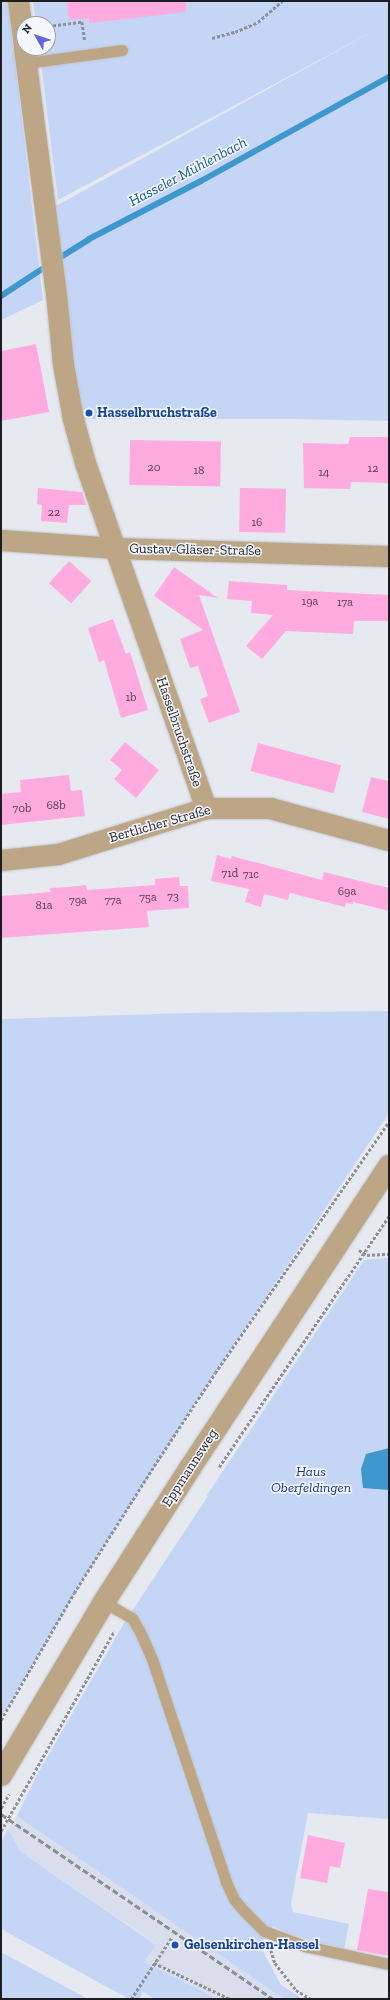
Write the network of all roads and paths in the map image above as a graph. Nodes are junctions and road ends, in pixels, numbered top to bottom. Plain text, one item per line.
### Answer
1 (18, 1) edge
2 (282, 1) edge
3 (20, 16) edge
4 (56, 25) edge
5 (212, 38) dead end
6 (122, 50) dead end
7 (56, 53) edge
8 (88, 54) junction
9 (26, 56) edge
10 (1, 540) edge
11 (116, 548) junction
12 (389, 556) edge
13 (206, 808) junction
14 (389, 840) edge
15 (1, 860) edge
16 (389, 1122) edge
17 (389, 1166) edge
18 (389, 1216) edge
19 (342, 1239) junction
20 (364, 1253) junction
21 (389, 1254) edge
22 (216, 1470) dead end
23 (104, 1602) junction
24 (124, 1613) junction
25 (1, 1720) edge
26 (1, 1775) edge
27 (1, 1830) edge
28 (264, 1931) junction
29 (172, 1937) dead end
30 (154, 1963) junction
31 (389, 1964) edge
32 (131, 1999) edge
33 (230, 1999) edge
34 (311, 1999) edge

1 - 3 street, Hasselbruchstraße
2 - 5 path
4 - 8 path
6 - 8 lane
7 - 8 lane
9 - 11 street, Hasselbruchstraße
10 - 11 street, Gustav-Gläser-Straße
11 - 12 street, Gustav-Gläser-Straße
11 - 13 street, Hasselbruchstraße
13 - 14 street, Bertlicher Straße
13 - 15 street, Bertlicher Straße
16 - 25 path
17 - 19 street, Eppmannsweg
18 - 20 path
19 - 20 path
19 - 23 street, Eppmannsweg
20 - 21 path
20 - 22 path
23 - 24 lane
23 - 26 street, Eppmannsweg
24 - 27 path
24 - 28 lane
28 - 31 lane
28 - 34 path
29 - 30 path
30 - 32 path
30 - 33 path

